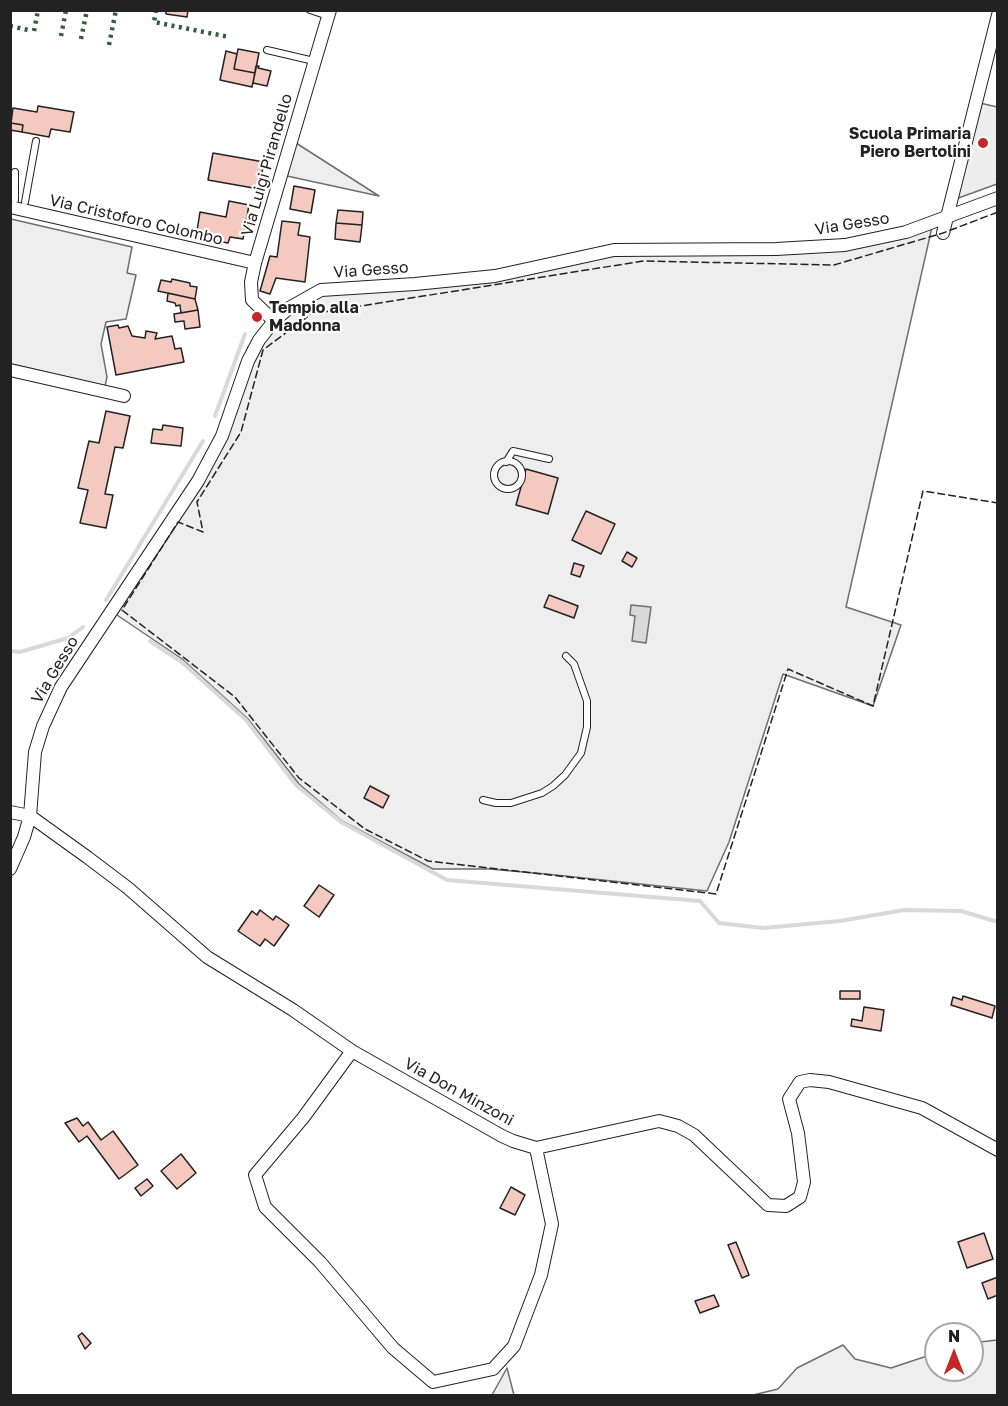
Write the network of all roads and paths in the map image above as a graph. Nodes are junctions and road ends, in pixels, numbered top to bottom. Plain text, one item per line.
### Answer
1 (310, 10) edge
2 (329, 13) edge
3 (998, 15) edge
4 (267, 50) dead end
5 (315, 61) junction
6 (36, 141) dead end
7 (15, 172) dead end
8 (998, 198) edge
9 (25, 202) dead end
10 (13, 204) edge
11 (946, 217) junction
12 (943, 233) dead end
13 (255, 264) junction
14 (274, 321) junction
15 (10, 370) edge
16 (124, 396) dead end
17 (549, 459) dead end
18 (506, 462) junction
19 (566, 656) dead end
20 (483, 800) dead end
21 (10, 812) edge
22 (30, 816) junction
23 (10, 869) edge
24 (352, 1050) junction
25 (536, 1148) junction
26 (998, 1150) edge

1 - 2 lane
2 - 5 street, Via Luigi Pirandello
3 - 11 street
4 - 5 lane
5 - 13 street, Via Luigi Pirandello
6 - 9 lane
7 - 10 lane
8 - 11 street, Via Gesso
10 - 13 street, Via Cristoforo Colombo
11 - 12 street
11 - 14 street, Via Gesso
13 - 14 street, Via Luigi Pirandello
14 - 22 street, Via Gesso
15 - 16 street
17 - 18 lane
18 - 18 lane
19 - 20 lane
21 - 22 street
22 - 23 street, Via Gesso
22 - 24 street, Via Don Minzoni
24 - 25 street, Via Don Minzoni
24 - 25 street
25 - 26 street

